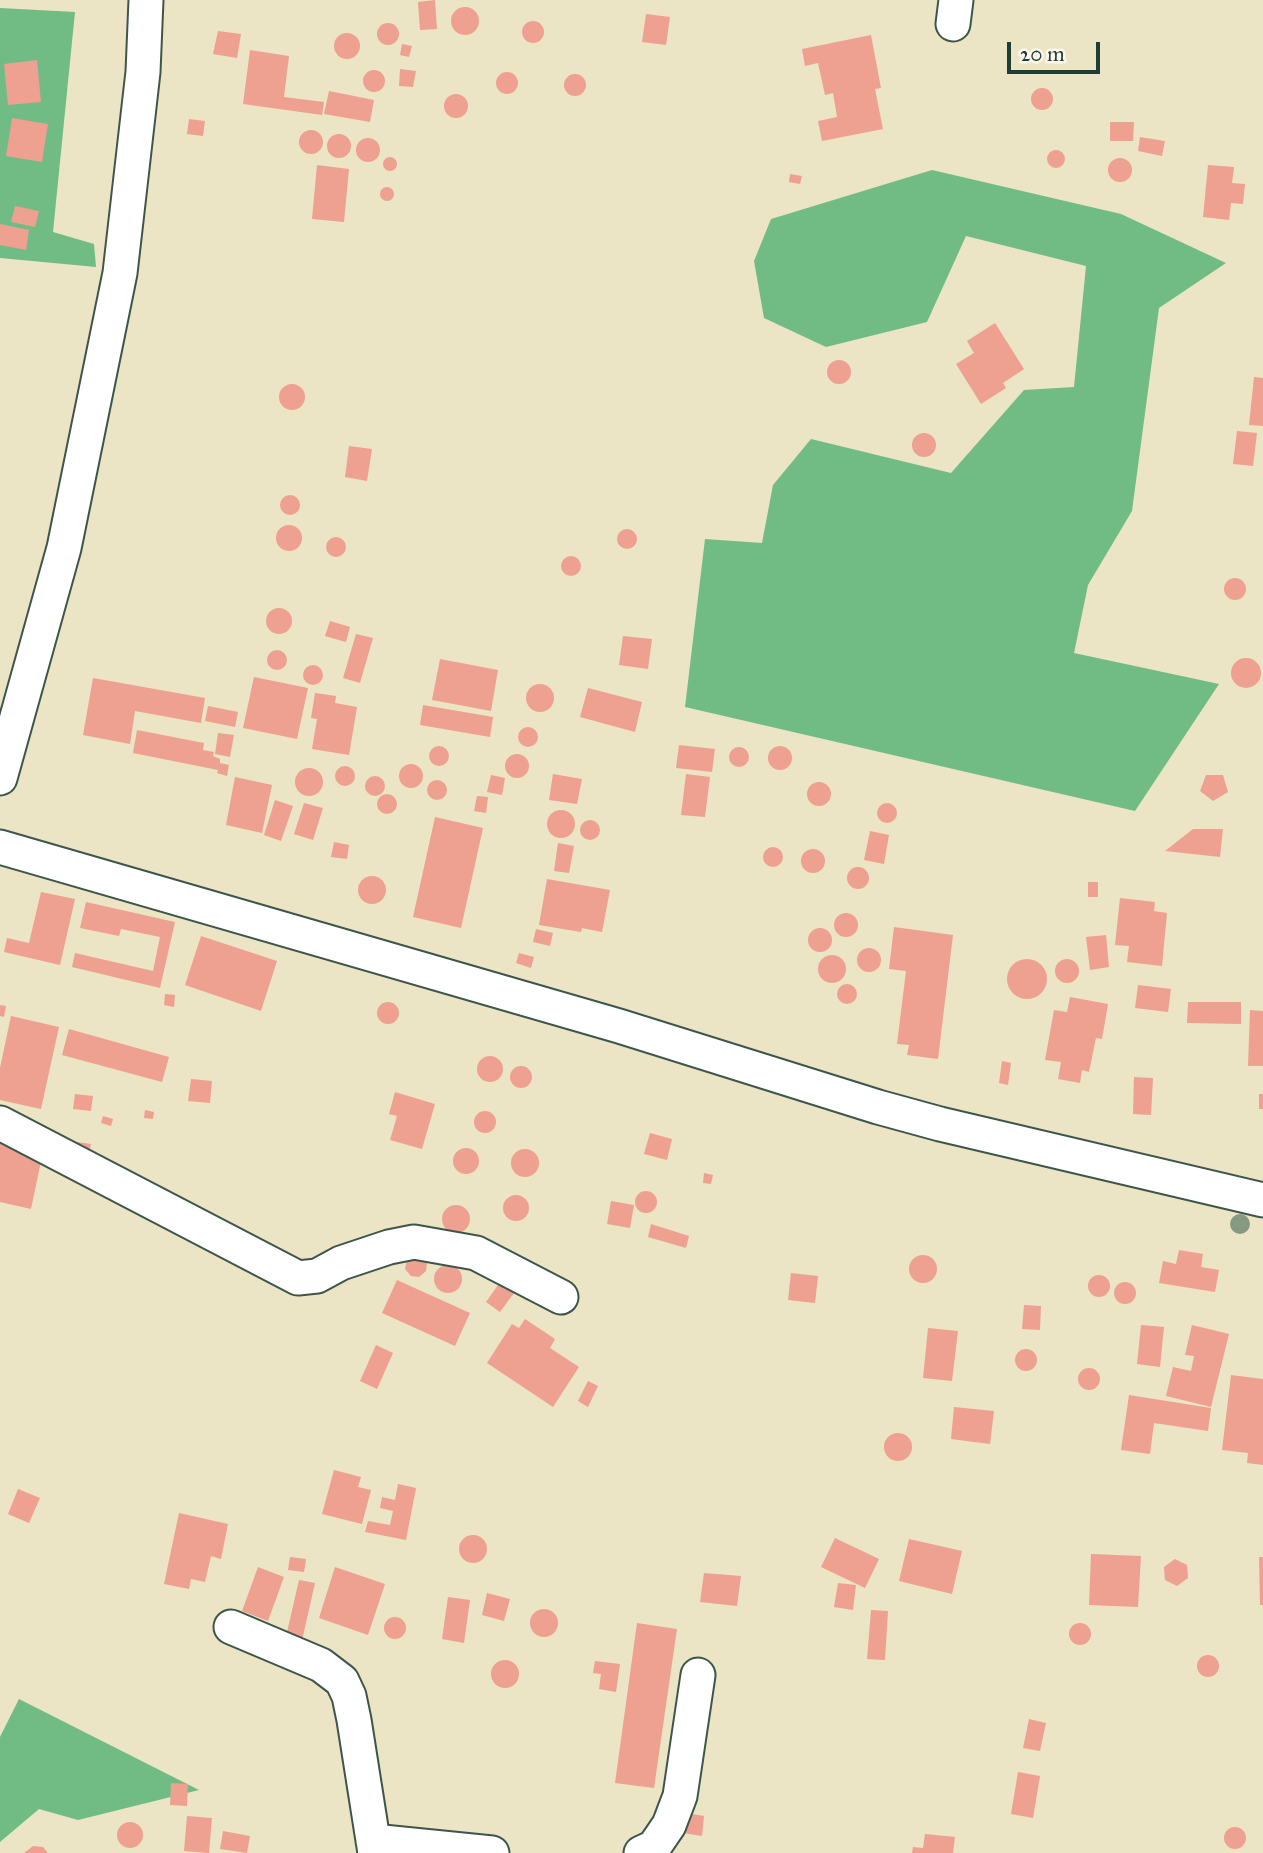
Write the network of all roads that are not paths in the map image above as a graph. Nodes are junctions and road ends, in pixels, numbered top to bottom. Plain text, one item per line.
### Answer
1 (146, 0) edge
2 (13, 681) edge
3 (0, 778) edge
4 (0, 847) edge
5 (0, 1123) edge
6 (1263, 1200) edge
7 (561, 1297) dead end
8 (231, 1627) dead end
9 (698, 1675) dead end
10 (374, 1847) edge
11 (492, 1853) edge
12 (641, 1853) edge

1 - 2 street
2 - 3 street
4 - 6 street
5 - 7 street
8 - 10 street
9 - 12 street
10 - 11 street

